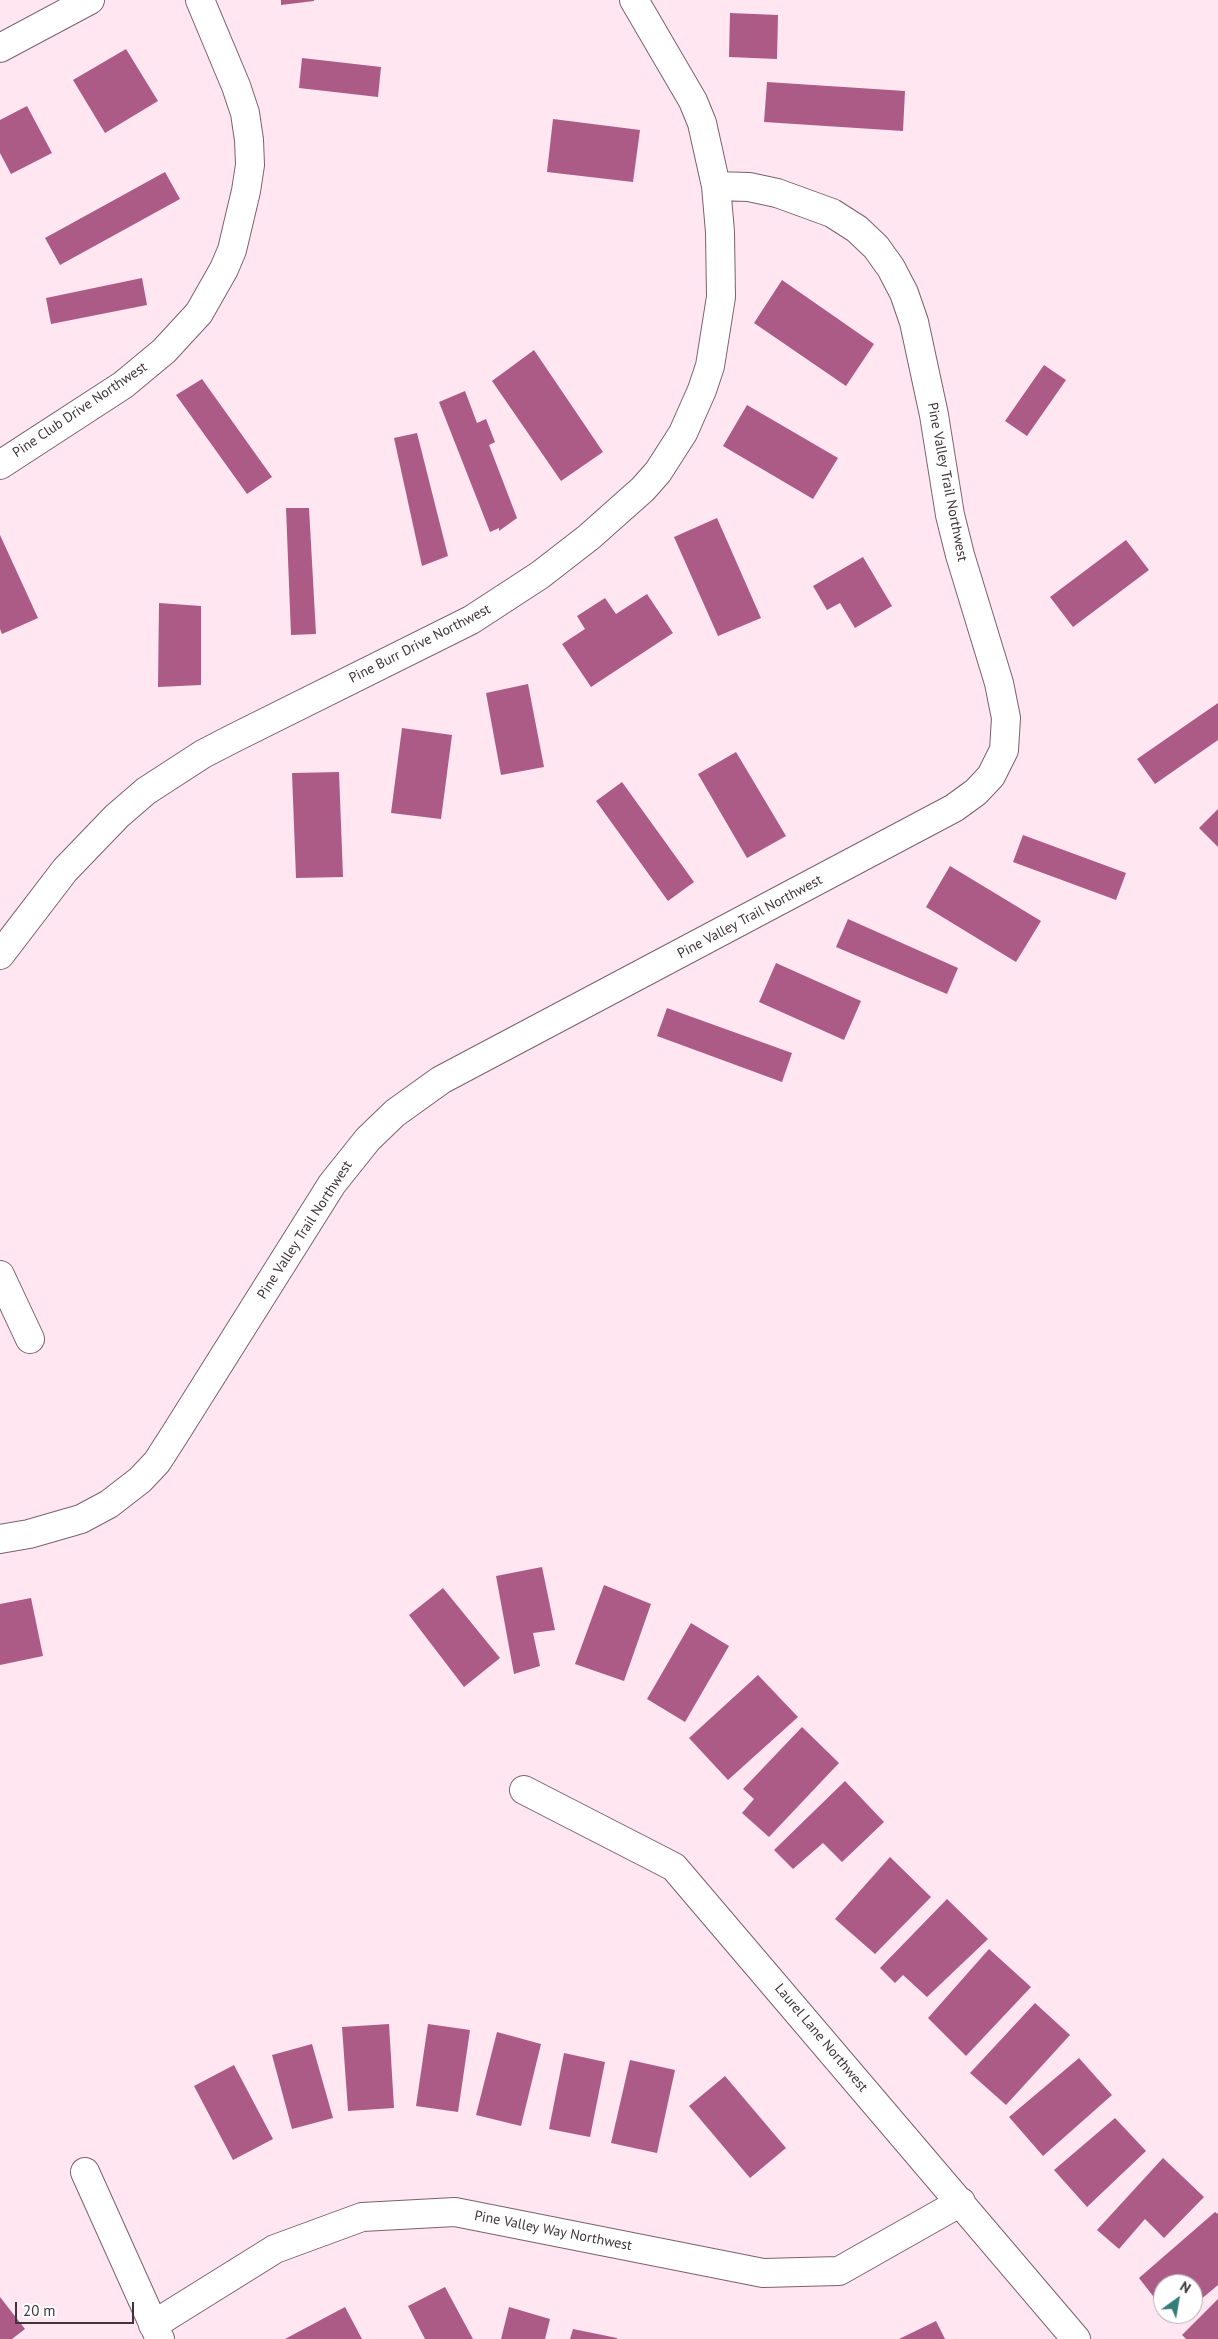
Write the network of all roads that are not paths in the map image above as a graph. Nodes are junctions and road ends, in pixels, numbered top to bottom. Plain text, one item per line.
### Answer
1 (90, 0) edge
2 (200, 0) edge
3 (634, 0) edge
4 (0, 48) edge
5 (716, 186) junction
6 (0, 464) edge
7 (0, 955) edge
8 (0, 1275) edge
9 (30, 1339) dead end
10 (0, 1539) edge
11 (524, 1790) dead end
12 (85, 2172) dead end
13 (960, 2202) junction
14 (156, 2332) edge
15 (1076, 2339) edge

1 - 4 street
2 - 6 street, Pine Club Drive Northwest
3 - 5 street, Pine Burr Drive Northwest
5 - 7 street, Pine Burr Drive Northwest
5 - 10 street, Pine Valley Trail Northwest
8 - 9 street
11 - 13 street, Laurel Lane Northwest
12 - 14 street
13 - 14 street, Pine Valley Way Northwest
13 - 15 street, Laurel Lane Northwest

